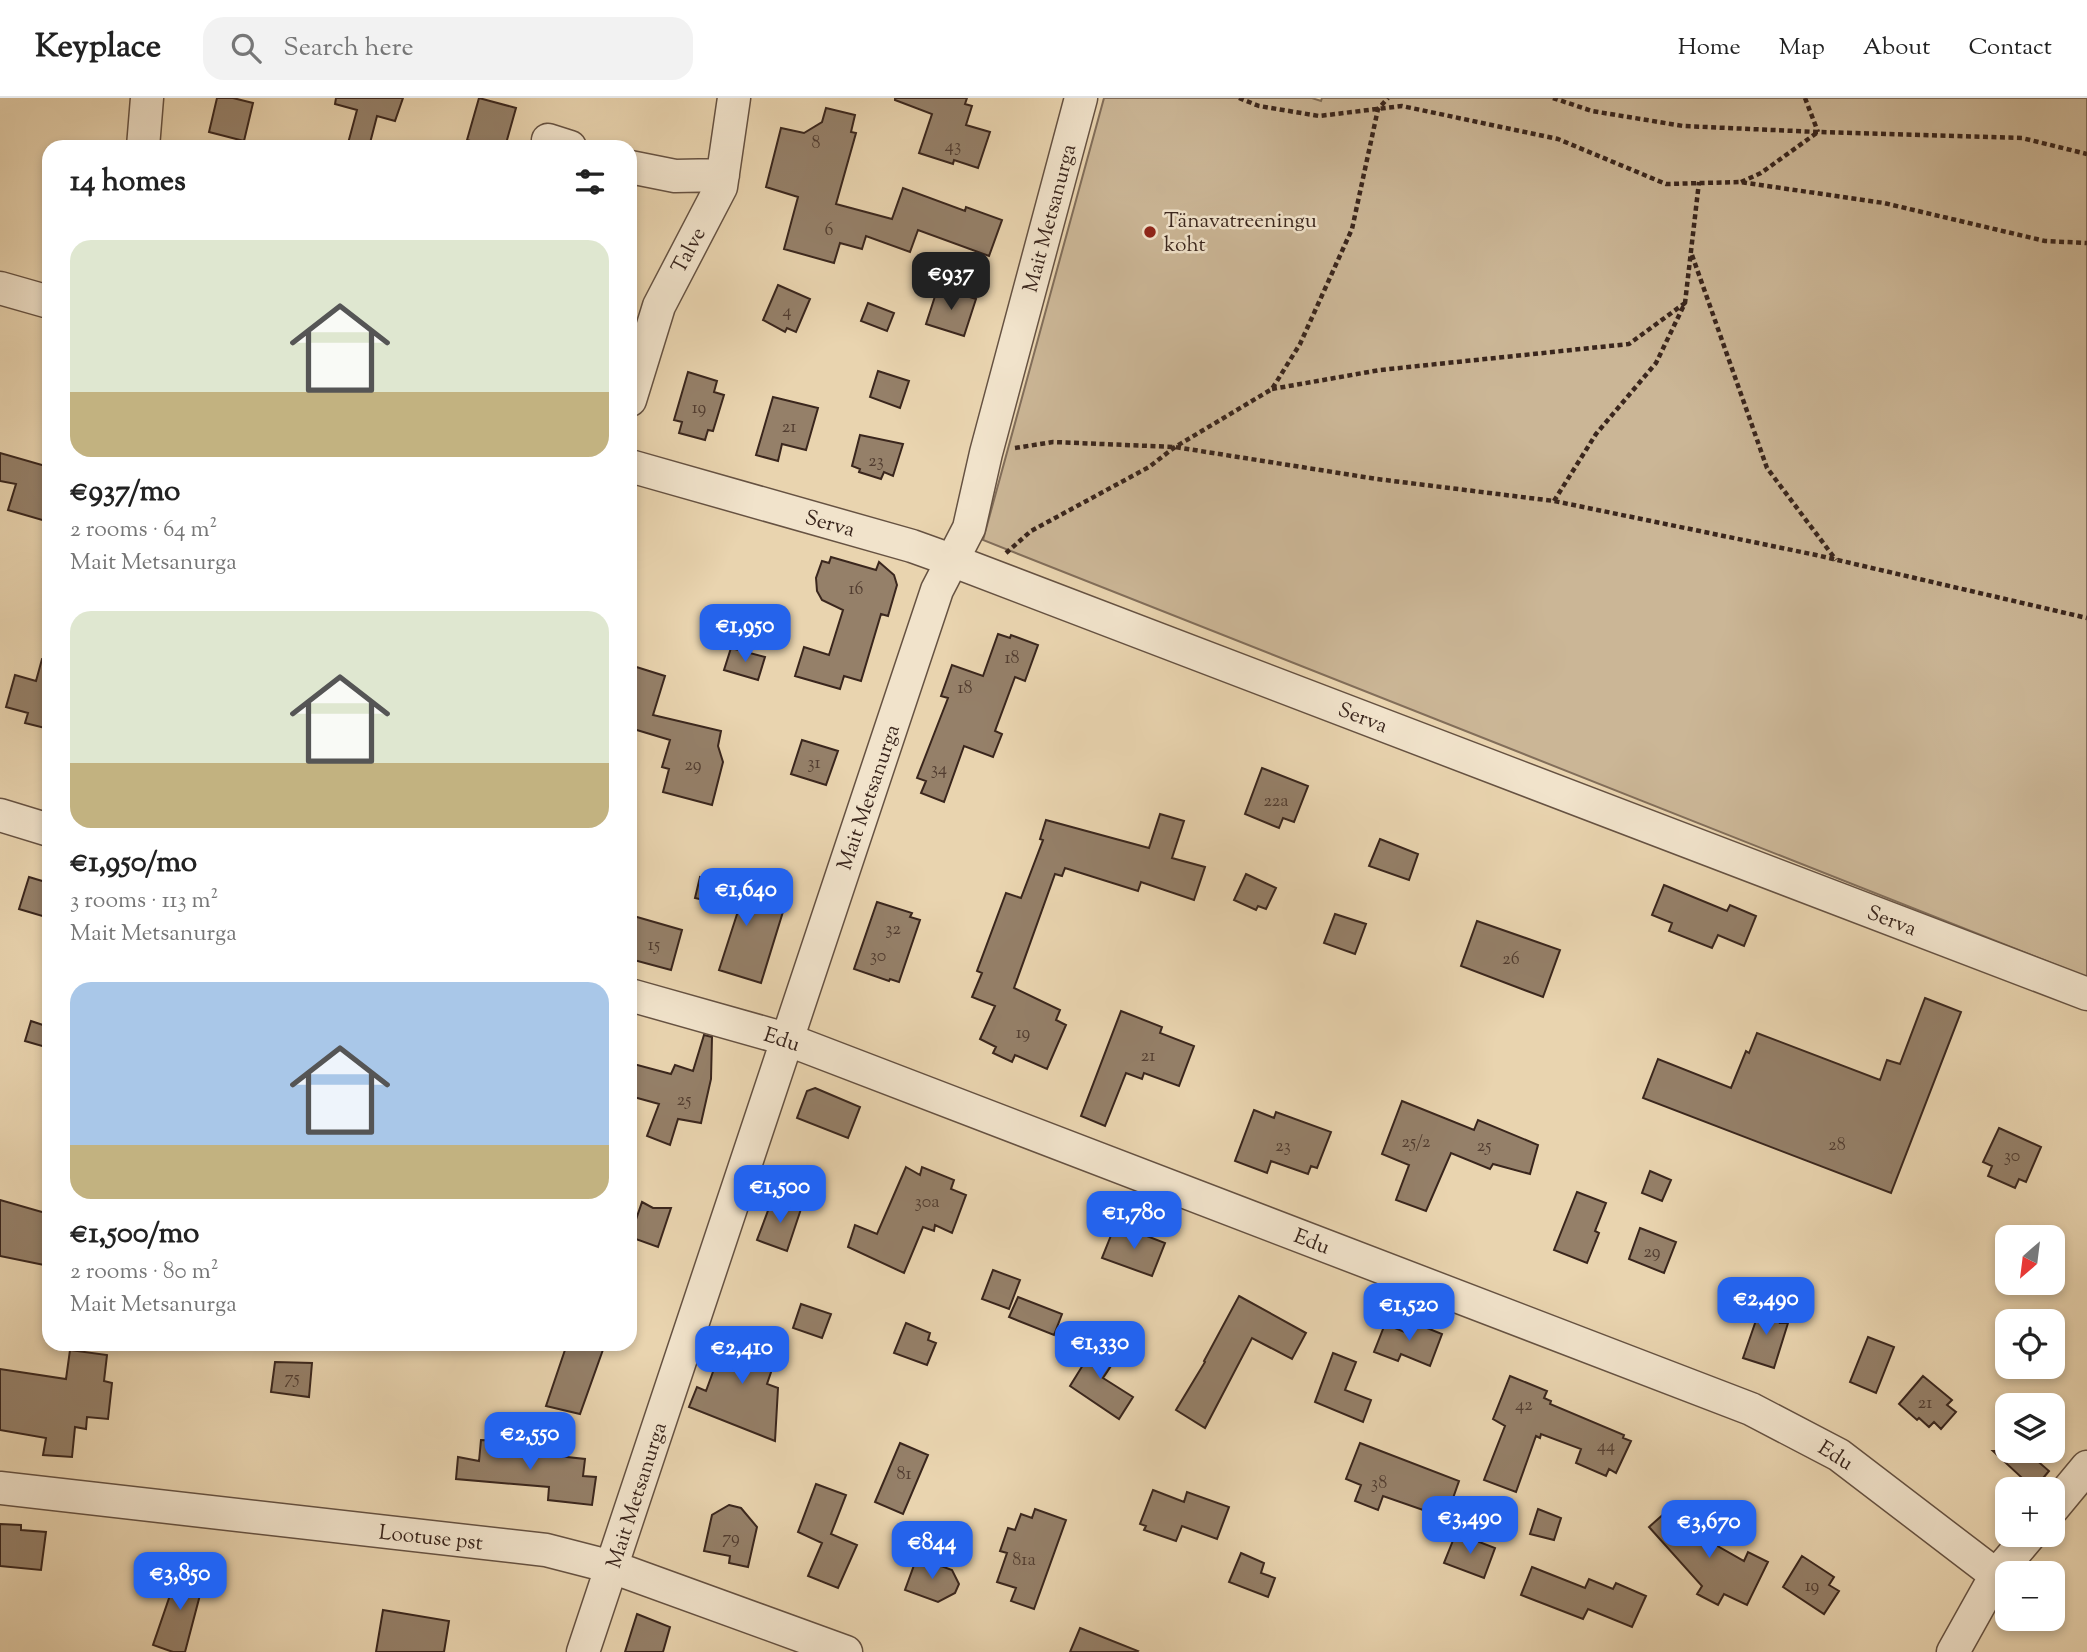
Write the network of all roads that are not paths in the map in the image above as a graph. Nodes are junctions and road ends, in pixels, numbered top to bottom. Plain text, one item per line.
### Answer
1 (147, 98) edge
2 (734, 98) edge
3 (1081, 98) edge
4 (144, 140) edge
5 (637, 168) edge
6 (723, 175) junction
7 (0, 288) edge
8 (42, 300) edge
9 (637, 377) edge
10 (637, 468) edge
11 (951, 560) junction
12 (0, 815) edge
13 (42, 828) edge
14 (2087, 994) edge
15 (637, 997) edge
16 (786, 1039) junction
17 (2087, 1466) edge
18 (0, 1488) edge
19 (2065, 1493) edge
20 (2020, 1547) edge
21 (2008, 1561) edge
22 (612, 1567) junction
23 (1995, 1574) edge
24 (1995, 1577) edge
25 (583, 1652) edge
26 (846, 1652) edge
27 (1954, 1652) edge

1 - 4 street
2 - 6 street, Talve
3 - 11 street, Mait Metsanurga
5 - 6 street
6 - 9 street, Talve
7 - 8 street
10 - 11 street, Serva
11 - 14 street, Serva
11 - 16 street, Mait Metsanurga
12 - 13 street
15 - 16 street, Edu
16 - 22 street, Mait Metsanurga
16 - 23 street, Edu
17 - 19 street
18 - 22 street, Lootuse pst
20 - 21 street
22 - 25 street, Mait Metsanurga
22 - 26 street, Lootuse pst
24 - 27 street

